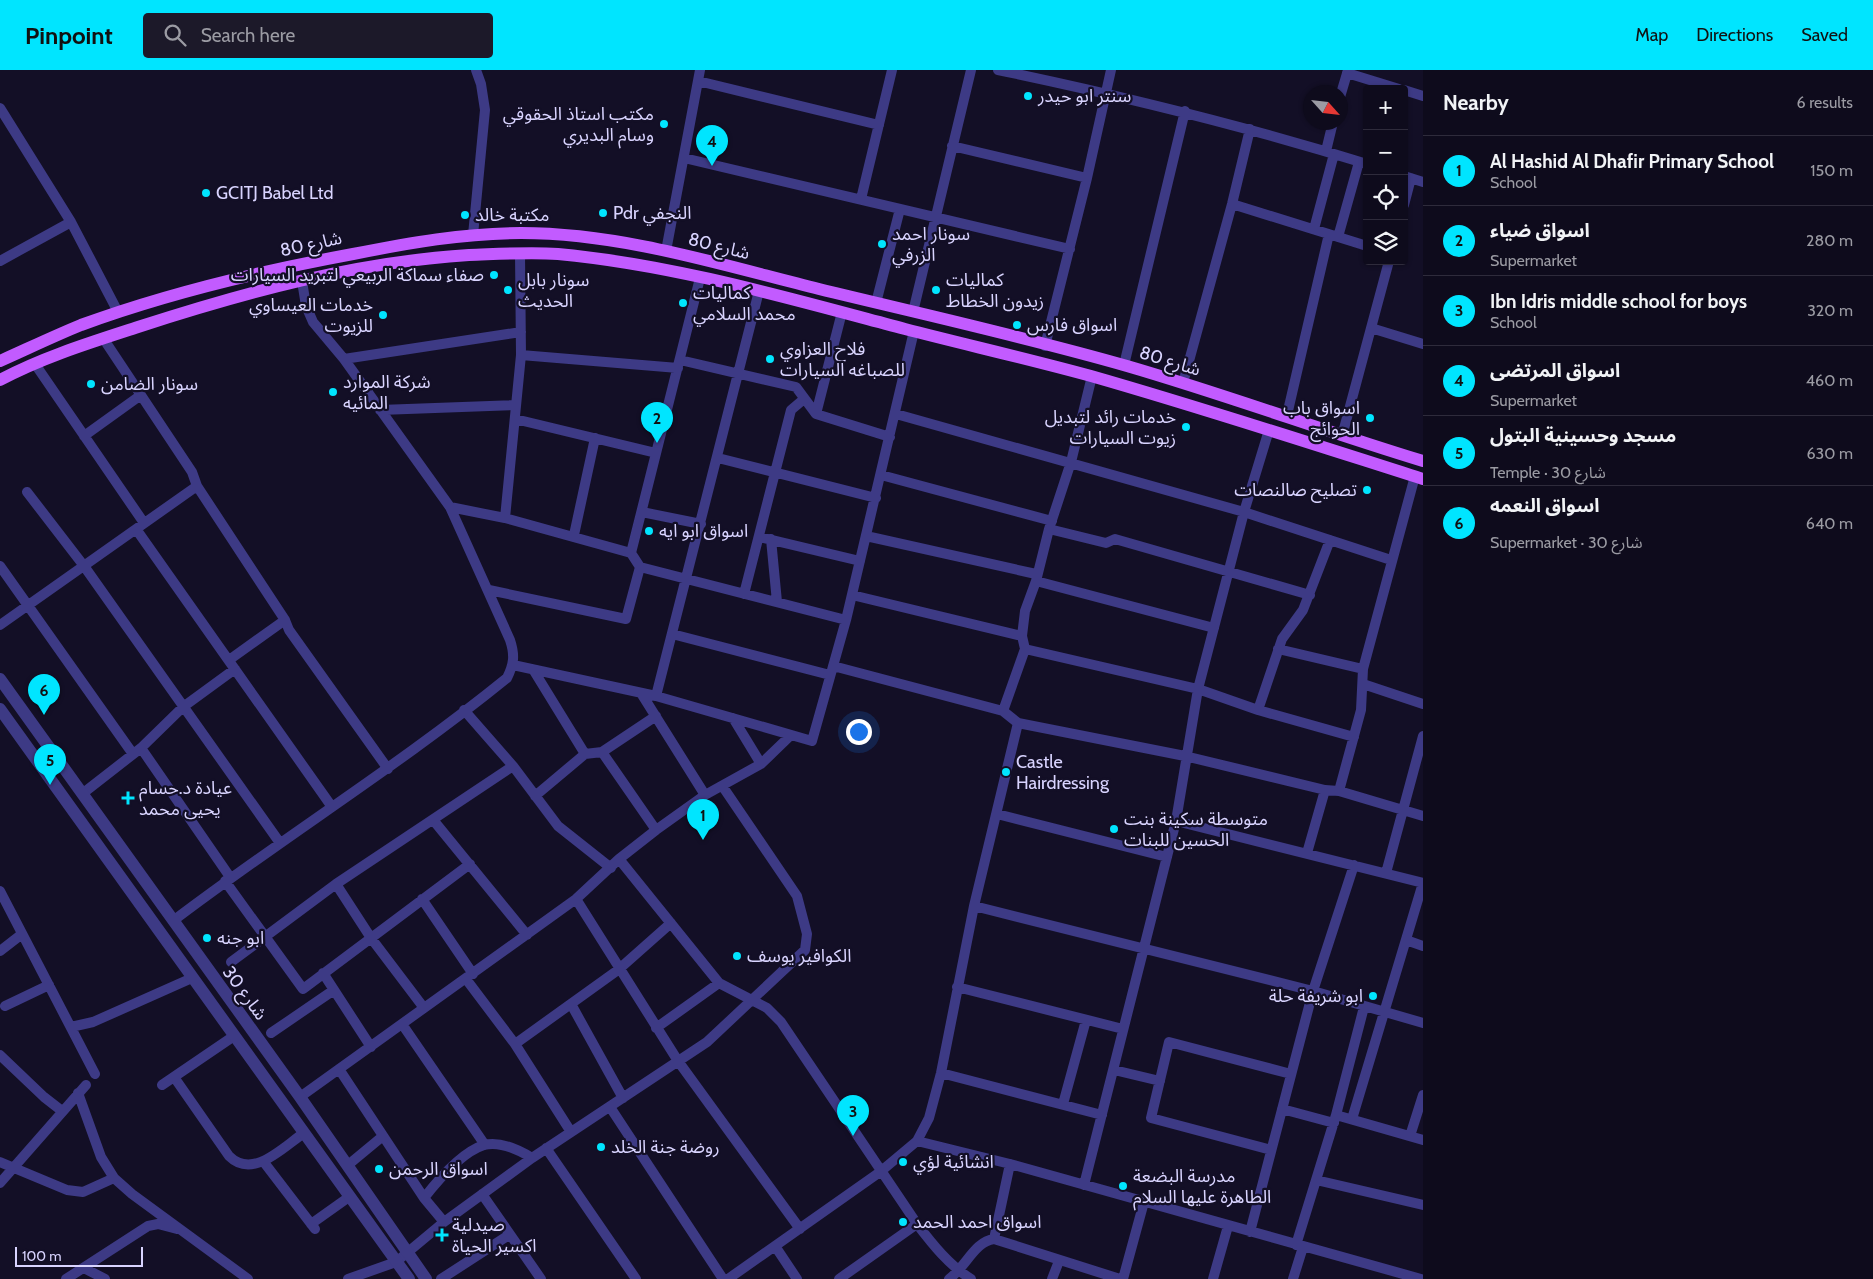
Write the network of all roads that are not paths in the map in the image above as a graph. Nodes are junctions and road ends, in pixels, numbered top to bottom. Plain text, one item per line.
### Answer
1 (476, 70) edge
2 (892, 70) edge
3 (970, 70) edge
4 (998, 70) edge
5 (1111, 70) edge
6 (1347, 71) edge
7 (699, 75) edge
8 (1343, 85) edge
9 (1387, 85) edge
10 (1408, 91) edge
11 (1106, 93) junction
12 (1423, 96) edge
13 (0, 108) edge
14 (1186, 111) junction
15 (878, 125) junction
16 (1250, 129) junction
17 (1333, 130) edge
18 (952, 146) junction
19 (1330, 152) junction
20 (684, 158) junction
21 (1363, 163) edge
22 (1408, 177) edge
23 (1087, 178) junction
24 (1423, 182) edge
25 (861, 199) junction
26 (1232, 204) junction
27 (900, 209) junction
28 (935, 217) junction
29 (71, 222) junction
30 (1314, 230) junction
31 (473, 235) junction
32 (1334, 236) junction
33 (1363, 245) edge
34 (1070, 249) junction
35 (666, 251) junction
36 (520, 254) junction
37 (0, 261) edge
38 (1388, 265) edge
39 (700, 278) junction
40 (302, 281) junction
41 (758, 291) junction
42 (876, 303) junction
43 (118, 312) junction
44 (842, 312) junction
45 (913, 312) junction
46 (1371, 328) junction
47 (914, 331) junction
48 (521, 332) junction
49 (103, 338) junction
50 (1024, 340) junction
51 (1423, 344) edge
52 (1045, 346) junction
53 (1066, 351) junction
54 (521, 355) junction
55 (1020, 358) junction
56 (344, 359) junction
57 (0, 361) edge
58 (35, 364) junction
59 (679, 364) junction
60 (1124, 365) junction
61 (1064, 369) junction
62 (739, 373) junction
63 (1092, 376) junction
64 (0, 380) edge
65 (1183, 383) junction
66 (141, 395) junction
67 (804, 399) junction
68 (516, 405) junction
69 (380, 410) junction
70 (816, 414) junction
71 (896, 414) junction
72 (1287, 415) junction
73 (515, 419) junction
74 (1269, 430) junction
75 (84, 436) junction
76 (1342, 436) junction
77 (890, 437) junction
78 (594, 438) junction
79 (656, 453) junction
80 (718, 458) junction
81 (1423, 461) edge
82 (1071, 462) junction
83 (776, 473) junction
84 (881, 475) junction
85 (1419, 478) edge
86 (197, 486) junction
87 (27, 492) dead end
88 (876, 498) junction
89 (450, 507) junction
90 (642, 512) junction
91 (1244, 512) junction
92 (505, 518) junction
93 (701, 524) junction
94 (1050, 525) junction
95 (140, 526) junction
96 (574, 535) junction
97 (866, 536) junction
98 (759, 537) junction
99 (772, 540) junction
100 (1330, 540) junction
101 (631, 552) junction
102 (1391, 560) junction
103 (860, 561) junction
104 (0, 566) edge
105 (84, 566) junction
106 (640, 567) junction
107 (1229, 571) junction
108 (1036, 578) junction
109 (687, 579) junction
110 (489, 590) junction
111 (744, 594) junction
112 (852, 595) junction
113 (1310, 595) junction
114 (777, 602) junction
115 (28, 606) junction
116 (285, 620) junction
117 (846, 620) junction
118 (0, 625) edge
119 (1214, 628) junction
120 (672, 634) junction
121 (1022, 636) junction
122 (1025, 649) junction
123 (1278, 649) junction
124 (232, 664) junction
125 (513, 665) junction
126 (1363, 669) junction
127 (534, 670) junction
128 (832, 671) junction
129 (0, 679) edge
130 (1362, 684) junction
131 (1198, 689) junction
132 (641, 693) junction
133 (656, 696) junction
134 (1423, 704) edge
135 (183, 707) junction
136 (0, 709) edge
137 (464, 710) junction
138 (1258, 710) junction
139 (1003, 711) junction
140 (656, 716) junction
141 (733, 718) junction
142 (1018, 723) junction
143 (791, 735) junction
144 (1423, 736) edge
145 (1354, 737) junction
146 (137, 751) junction
147 (602, 752) junction
148 (584, 754) junction
149 (1185, 756) junction
150 (760, 764) junction
151 (513, 766) junction
152 (388, 769) junction
153 (723, 786) junction
154 (1325, 790) junction
155 (1339, 791) junction
156 (82, 794) junction
157 (705, 795) junction
158 (535, 796) junction
159 (332, 807) junction
160 (1403, 810) junction
161 (997, 814) junction
162 (1423, 816) edge
163 (434, 821) junction
164 (1176, 821) junction
165 (656, 830) junction
166 (280, 843) junction
167 (1307, 853) junction
168 (1167, 857) junction
169 (620, 859) junction
170 (130, 861) junction
171 (470, 864) junction
172 (1354, 865) junction
173 (612, 868) junction
174 (116, 871) junction
175 (1386, 873) junction
176 (142, 879) junction
177 (227, 879) junction
178 (1423, 883) edge
179 (336, 884) junction
180 (129, 890) junction
181 (0, 891) edge
182 (422, 899) junction
183 (576, 899) junction
184 (974, 906) junction
185 (173, 921) junction
186 (671, 923) junction
187 (22, 934) junction
188 (527, 935) junction
189 (264, 938) junction
190 (371, 938) junction
191 (1406, 940) junction
192 (1423, 946) edge
193 (1145, 947) junction
194 (0, 951) edge
195 (231, 962) dead end
196 (618, 970) junction
197 (323, 973) junction
198 (469, 976) junction
199 (192, 978) junction
200 (718, 984) junction
201 (49, 985) junction
202 (957, 987) junction
203 (334, 990) junction
204 (1313, 991) junction
205 (752, 1000) junction
206 (571, 1004) junction
207 (5, 1006) dead end
208 (1364, 1007) junction
209 (424, 1008) junction
210 (1384, 1013) junction
211 (1086, 1020) junction
212 (1423, 1023) edge
213 (402, 1024) junction
214 (71, 1027) junction
215 (656, 1028) junction
216 (1124, 1029) junction
217 (271, 1033) dead end
218 (234, 1036) junction
219 (515, 1044) junction
220 (371, 1047) junction
221 (0, 1056) edge
222 (678, 1061) junction
223 (339, 1069) junction
224 (1114, 1070) junction
225 (941, 1073) junction
226 (95, 1074) dead end
227 (1291, 1074) junction
228 (174, 1077) junction
229 (1160, 1081) junction
230 (86, 1085) dead end
231 (162, 1086) dead end
232 (78, 1093) junction
233 (1423, 1095) edge
234 (300, 1097) junction
235 (623, 1098) junction
236 (1063, 1104) junction
237 (610, 1107) junction
238 (1282, 1109) junction
239 (62, 1111) junction
240 (1102, 1115) junction
241 (1335, 1119) junction
242 (1352, 1119) junction
243 (304, 1132) junction
244 (571, 1132) junction
245 (383, 1136) junction
246 (1410, 1136) junction
247 (1423, 1140) edge
248 (917, 1141) junction
249 (485, 1145) junction
250 (546, 1148) junction
251 (1271, 1150) junction
252 (532, 1158) junction
253 (0, 1162) edge
254 (263, 1162) junction
255 (1010, 1164) junction
256 (348, 1165) junction
257 (13, 1168) junction
258 (880, 1172) junction
259 (114, 1178) junction
260 (1316, 1180) junction
261 (0, 1183) edge
262 (1084, 1185) junction
263 (482, 1194) junction
264 (349, 1197) junction
265 (424, 1198) junction
266 (1144, 1202) junction
267 (1423, 1205) edge
268 (444, 1222) junction
269 (917, 1224) junction
270 (1228, 1226) junction
271 (800, 1228) junction
272 (180, 1230) junction
273 (1250, 1232) junction
274 (508, 1235) junction
275 (994, 1239) junction
276 (775, 1246) junction
277 (1299, 1246) junction
278 (408, 1253) junction
279 (1059, 1261) junction
280 (396, 1262) junction
281 (84, 1268) junction
282 (1388, 1275) edge
283 (964, 1276) edge
284 (417, 1277) edge
285 (66, 1279) edge
286 (105, 1279) edge
287 (248, 1279) edge
288 (348, 1279) edge
289 (441, 1279) edge
290 (541, 1279) edge
291 (636, 1279) edge
292 (723, 1279) edge
293 (728, 1279) edge
294 (797, 1279) edge
295 (840, 1279) edge
296 (949, 1279) edge
297 (1052, 1279) edge
298 (1121, 1279) edge
299 (1213, 1279) edge
300 (1293, 1279) edge
301 (1421, 1279) edge

1 - 31 street
2 - 15 street
3 - 18 street
4 - 11 street
5 - 11 street
6 - 8 street
6 - 9 street
7 - 15 street
7 - 20 street
10 - 12 street
11 - 14 street
11 - 23 street
13 - 29 street
14 - 16 street
14 - 60 street
15 - 25 street
16 - 19 street
16 - 26 street
17 - 19 street
18 - 23 street
18 - 28 street
19 - 21 street
19 - 30 street
20 - 25 street
20 - 35 street
21 - 32 street
22 - 24 street
23 - 34 street
25 - 27 street
26 - 30 street
26 - 65 street
27 - 28 street
27 - 42 street
28 - 34 street
28 - 45 street
29 - 37 street
29 - 43 street
30 - 32 street
31 - 35 main road, شارع 80
31 - 43 main road, شارع 80
32 - 33 street
32 - 72 street
34 - 52 street
35 - 42 main road, شارع 80
36 - 39 main road, شارع 80
36 - 40 main road, شارع 80
36 - 48 street
38 - 46 street
39 - 41 main road, شارع 80
39 - 59 street
40 - 49 main road, شارع 80
40 - 56 street
41 - 44 main road, شارع 80
41 - 62 street
42 - 45 main road, شارع 80
43 - 57 main road, شارع 80
44 - 47 main road, شارع 80
44 - 70 street
45 - 50 main road, شارع 80
46 - 51 street
46 - 76 street
47 - 55 main road, شارع 80
47 - 71 street
48 - 54 street
48 - 56 street
49 - 58 main road, شارع 80
49 - 66 street
50 - 52 main road, شارع 80
50 - 55 main road
52 - 53 main road, شارع 80
53 - 60 main road, شارع 80
53 - 61 main road
54 - 59 street
54 - 68 street
55 - 61 main road, شارع 80
56 - 69 street
58 - 64 main road, شارع 80
58 - 75 street
59 - 62 street
59 - 79 street
60 - 65 main road, شارع 80
61 - 63 main road, شارع 80
62 - 67 street
62 - 80 street
63 - 74 main road, شارع 80
63 - 82 street
65 - 72 main road, شارع 80
66 - 75 street
66 - 86 street
67 - 70 street
67 - 83 street
68 - 69 street
68 - 73 street
69 - 89 street
70 - 77 street
71 - 77 street
71 - 82 street
72 - 76 main road, شارع 80
73 - 78 street
73 - 92 street
74 - 85 main road, شارع 80
74 - 91 street
75 - 95 street
76 - 81 main road, شارع 80
77 - 84 street
78 - 79 street
78 - 96 street
79 - 90 street
80 - 83 street
80 - 93 street
82 - 91 street
82 - 94 street
83 - 88 street
83 - 98 street
84 - 88 street
84 - 94 street
85 - 102 street
86 - 95 street
86 - 116 street
87 - 105 street
88 - 97 street
89 - 92 street
89 - 110 street
90 - 93 street
90 - 101 street
91 - 100 street
91 - 107 street
92 - 96 street
93 - 109 street
94 - 107 street
94 - 108 street
95 - 105 street
95 - 124 street
96 - 101 street
97 - 103 street
97 - 108 street
98 - 99 street
98 - 111 street
99 - 103 street
99 - 114 street
100 - 102 street
100 - 113 street
101 - 106 street
102 - 126 street
103 - 112 street
104 - 115 street
105 - 115 street
105 - 135 street
106 - 109 street
106 - 110 street
107 - 113 street
107 - 119 street
108 - 119 street
108 - 121 street
109 - 111 street
109 - 120 street
110 - 125 street
111 - 114 street
112 - 117 street
112 - 121 street
113 - 123 street
114 - 117 street
115 - 118 street
115 - 146 street
116 - 124 street
116 - 152 street
117 - 128 street
119 - 131 street
120 - 128 street
120 - 133 street
121 - 122 street
122 - 131 street
122 - 139 street
123 - 126 street
123 - 138 street
124 - 135 street
124 - 159 street
125 - 127 street
125 - 137 street
126 - 130 street
127 - 132 street
127 - 148 street
128 - 139 street
128 - 143 street
129 - 156 street, شارع 30
130 - 134 street
130 - 145 street
131 - 138 street
131 - 149 street
132 - 133 street
132 - 140 street
133 - 141 street
135 - 146 street
135 - 166 street
136 - 174 street, شارع 30
137 - 151 street
137 - 152 street
138 - 145 street
139 - 142 street
140 - 147 street
140 - 157 street
141 - 143 street
141 - 150 street
142 - 149 street
142 - 161 street
143 - 150 street
144 - 160 street
145 - 155 street
146 - 156 street
146 - 177 street
147 - 148 street
147 - 165 street
148 - 158 street
149 - 154 street
149 - 164 street
150 - 153 street
151 - 158 street
151 - 163 street
152 - 159 street
153 - 157 street
153 - 205 street
154 - 155 street
154 - 167 street
155 - 160 street
156 - 170 street, شارع 30
157 - 165 street
158 - 173 street
159 - 166 street
160 - 162 street
160 - 175 street
161 - 168 street
161 - 184 street
163 - 171 street
163 - 179 street
164 - 167 street
164 - 168 street
165 - 169 street
166 - 177 street
167 - 172 street
168 - 193 street
169 - 173 street
169 - 186 street
170 - 174 street
170 - 176 street, شارع 30
171 - 182 street
171 - 188 street
172 - 175 street
172 - 204 street
173 - 183 street
174 - 180 street, شارع 30
175 - 178 street
176 - 180 street
176 - 185 street, شارع 30
177 - 185 street
177 - 189 street
178 - 191 street
179 - 189 street
179 - 190 street
180 - 199 street, شارع 30
181 - 187 street
182 - 190 street
182 - 198 street
183 - 188 street
183 - 196 street
184 - 193 street
184 - 202 street
185 - 234 street, شارع 30
186 - 196 street
186 - 200 street
187 - 194 street
187 - 201 street
188 - 198 street
189 - 195 street
189 - 197 street
190 - 197 street
190 - 209 street
191 - 192 street
191 - 210 street
193 - 204 street
193 - 216 street
196 - 206 street
196 - 215 street
197 - 203 street
198 - 209 street
198 - 219 street
199 - 214 street
199 - 218 street, شارع 30
200 - 205 street
200 - 215 street
201 - 207 street
201 - 214 street
202 - 211 street
202 - 225 street
203 - 217 street
203 - 220 street
204 - 208 street
204 - 227 street
205 - 222 street
205 - 258 street
206 - 219 street
206 - 235 street
208 - 210 street
208 - 241 street
209 - 213 street
210 - 212 street
210 - 242 street
211 - 216 street
211 - 236 street
213 - 220 street
213 - 249 street
214 - 226 street
215 - 222 street
216 - 224 street
218 - 228 street
218 - 243 street, شارع 30
219 - 244 street
220 - 223 street
221 - 239 street
222 - 235 street
222 - 271 street
223 - 234 street
223 - 245 street
224 - 229 street
224 - 240 street
225 - 236 street
225 - 248 street
227 - 229 street
227 - 238 street
228 - 231 street
228 - 254 street
229 - 251 street
230 - 232 street
232 - 239 street
232 - 259 street
233 - 246 street
234 - 256 street, شارع 30
235 - 237 street
236 - 240 street
237 - 244 street
237 - 292 street
238 - 241 street
238 - 251 street
239 - 257 street
240 - 262 street
241 - 242 street
241 - 260 street
242 - 246 street
243 - 254 street
243 - 264 street, شارع 30
244 - 250 street
245 - 256 street
245 - 265 street
246 - 247 street
248 - 255 street
248 - 258 street
249 - 252 street
249 - 265 street
250 - 252 street
250 - 291 street
251 - 273 street
252 - 263 street
253 - 257 street
254 - 264 street
255 - 262 street
255 - 275 street
256 - 278 street, شارع 30
257 - 259 street
257 - 261 street
258 - 269 street
258 - 271 street
259 - 272 street
260 - 267 street
260 - 277 street
262 - 266 street
263 - 268 street
263 - 274 street
264 - 280 street, شارع 30
265 - 268 street
266 - 270 street
266 - 298 street
268 - 278 street
269 - 283 street
269 - 295 street
270 - 273 street
270 - 299 street
271 - 276 street
272 - 281 street
272 - 287 street
273 - 277 street
274 - 289 street
274 - 290 street
275 - 279 street
275 - 283 street
276 - 293 street
276 - 294 street
277 - 282 street
277 - 300 street
278 - 280 street
278 - 284 street, شارع 30
279 - 297 street
279 - 298 street
280 - 284 street, شارع 30
280 - 288 street
281 - 285 street
281 - 286 street
282 - 301 street
283 - 296 street

